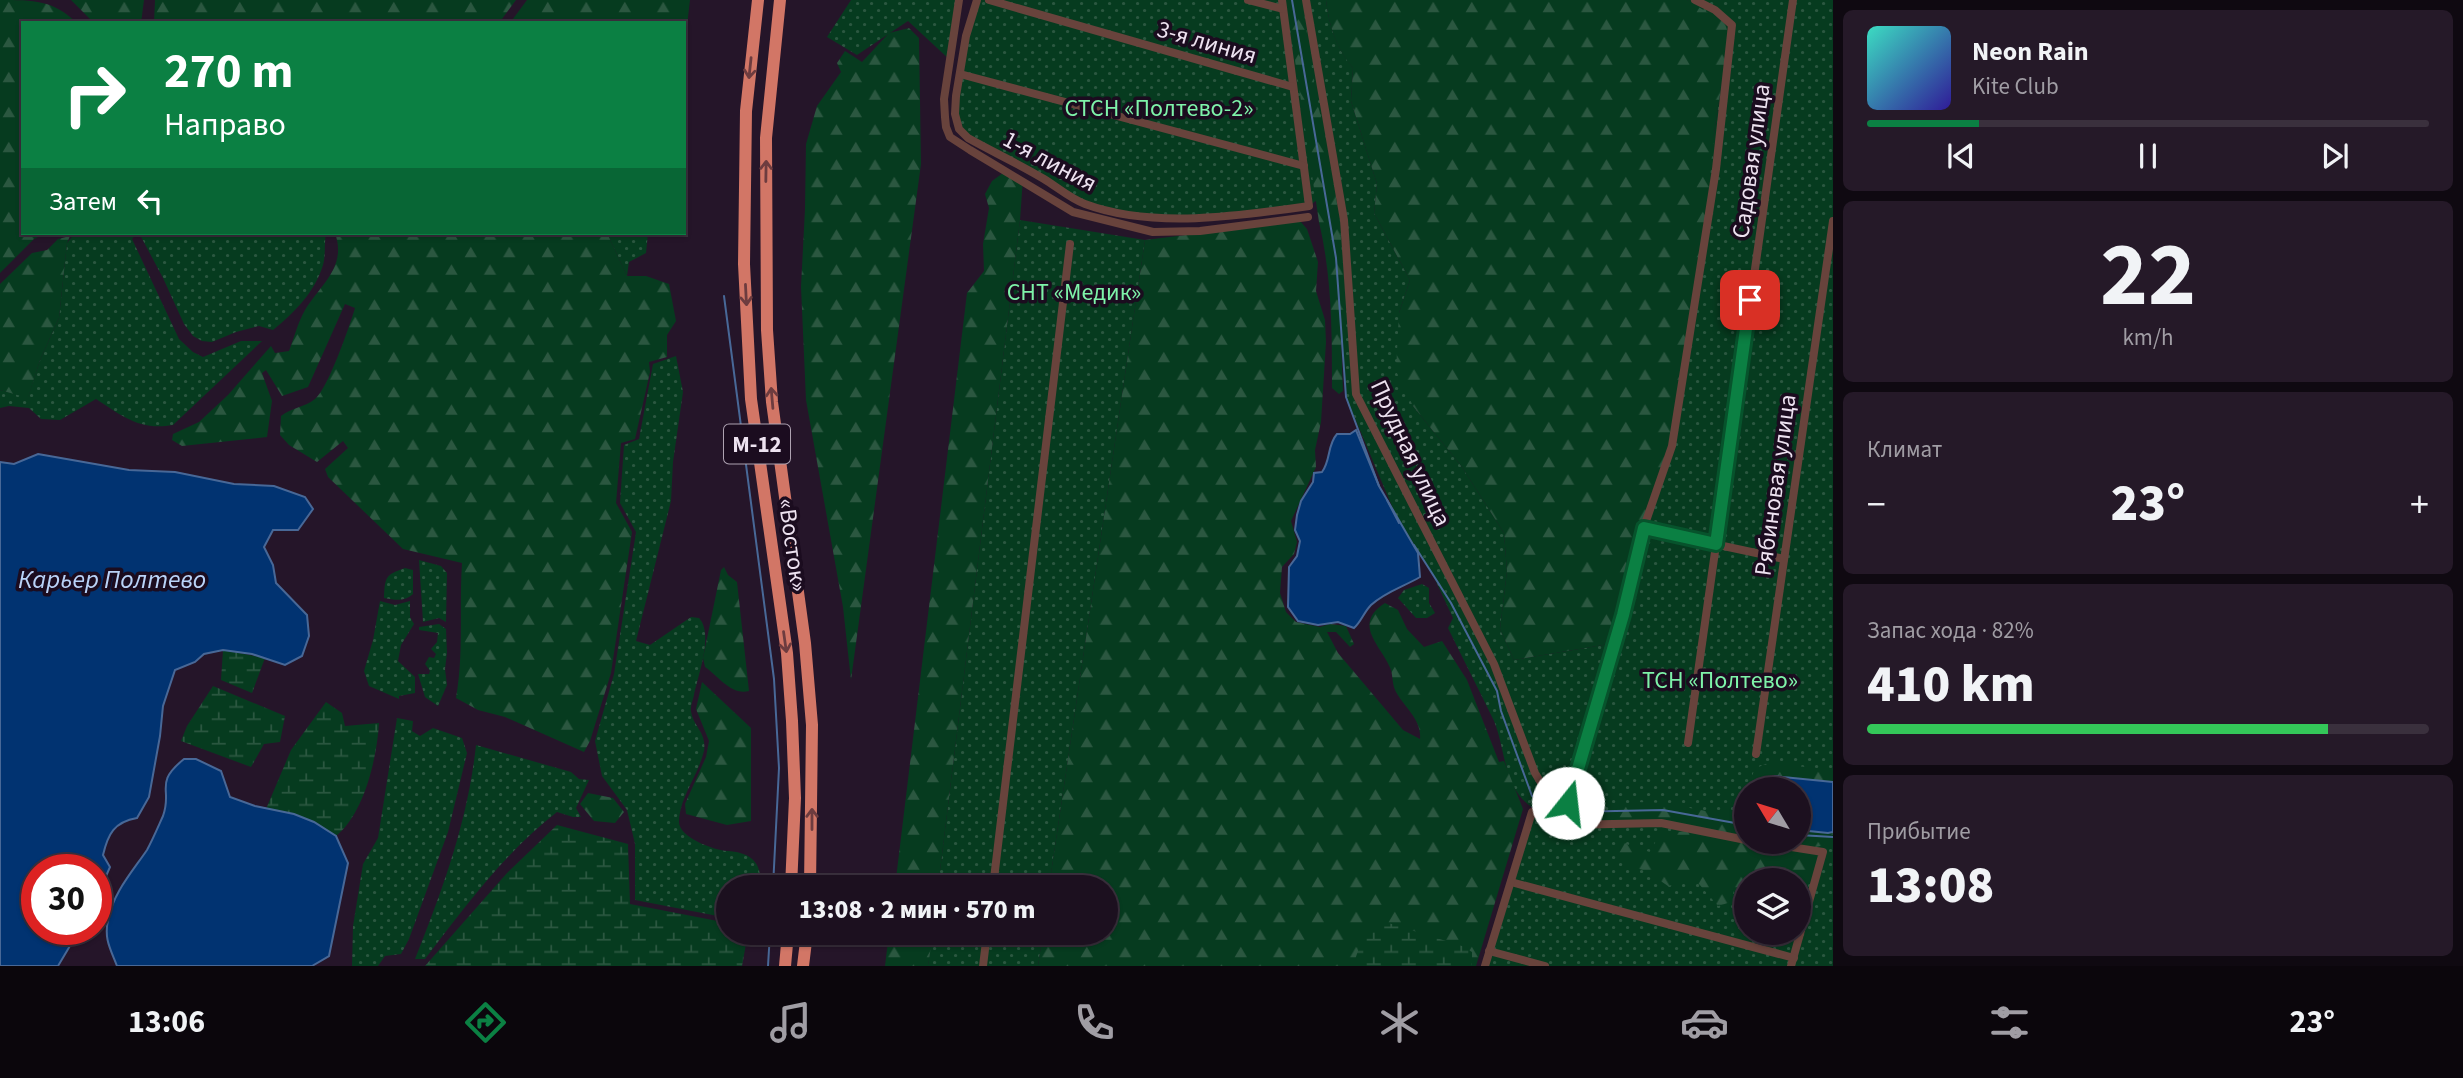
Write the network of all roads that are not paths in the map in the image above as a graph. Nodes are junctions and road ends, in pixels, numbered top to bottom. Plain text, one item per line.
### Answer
1 (758, 0) edge
2 (780, 0) edge
3 (959, 0) edge
4 (977, 0) edge
5 (989, 0) edge
6 (1248, 0) edge
7 (1306, 0) edge
8 (1695, 0) edge
9 (1793, 0) edge
10 (1282, 5) edge
11 (960, 74) junction
12 (1293, 87) junction
13 (1304, 166) junction
14 (1308, 217) dead end
15 (1833, 221) edge
16 (1070, 244) dead end
17 (1644, 528) junction
18 (1716, 544) junction
19 (1784, 559) junction
20 (1688, 743) dead end
21 (1756, 754) dead end
22 (1734, 838) edge
23 (1811, 850) edge
24 (791, 875) edge
25 (810, 875) edge
26 (994, 875) edge
27 (1511, 882) junction
28 (787, 945) edge
29 (806, 945) edge
30 (986, 945) edge
31 (1489, 951) junction
32 (1793, 962) edge
33 (785, 966) edge
34 (803, 966) edge
35 (983, 966) edge
36 (1485, 966) edge
37 (1545, 966) edge

1 -> 24 highway, «Восток» / М-12
25 -> 2 highway, «Восток» / М-12
3 - 14 street
4 - 11 street
5 - 12 street, 3-я линия
6 - 10 street
7 - 17 street, Прудная улица
8 - 17 street
9 - 18 street, Садовая улица
10 - 12 street
11 - 13 street
11 - 13 street, 1-я линия
12 - 13 street
15 - 19 street, Рябиновая улица
16 - 26 street
17 - 18 street
18 - 19 street
18 - 20 street, Садовая улица
19 - 21 street, Рябиновая улица
22 - 27 street
23 - 32 street
27 - 31 street
27 - 32 street
28 - 33 highway
29 - 34 highway
30 - 35 street
31 - 36 street
31 - 37 street

